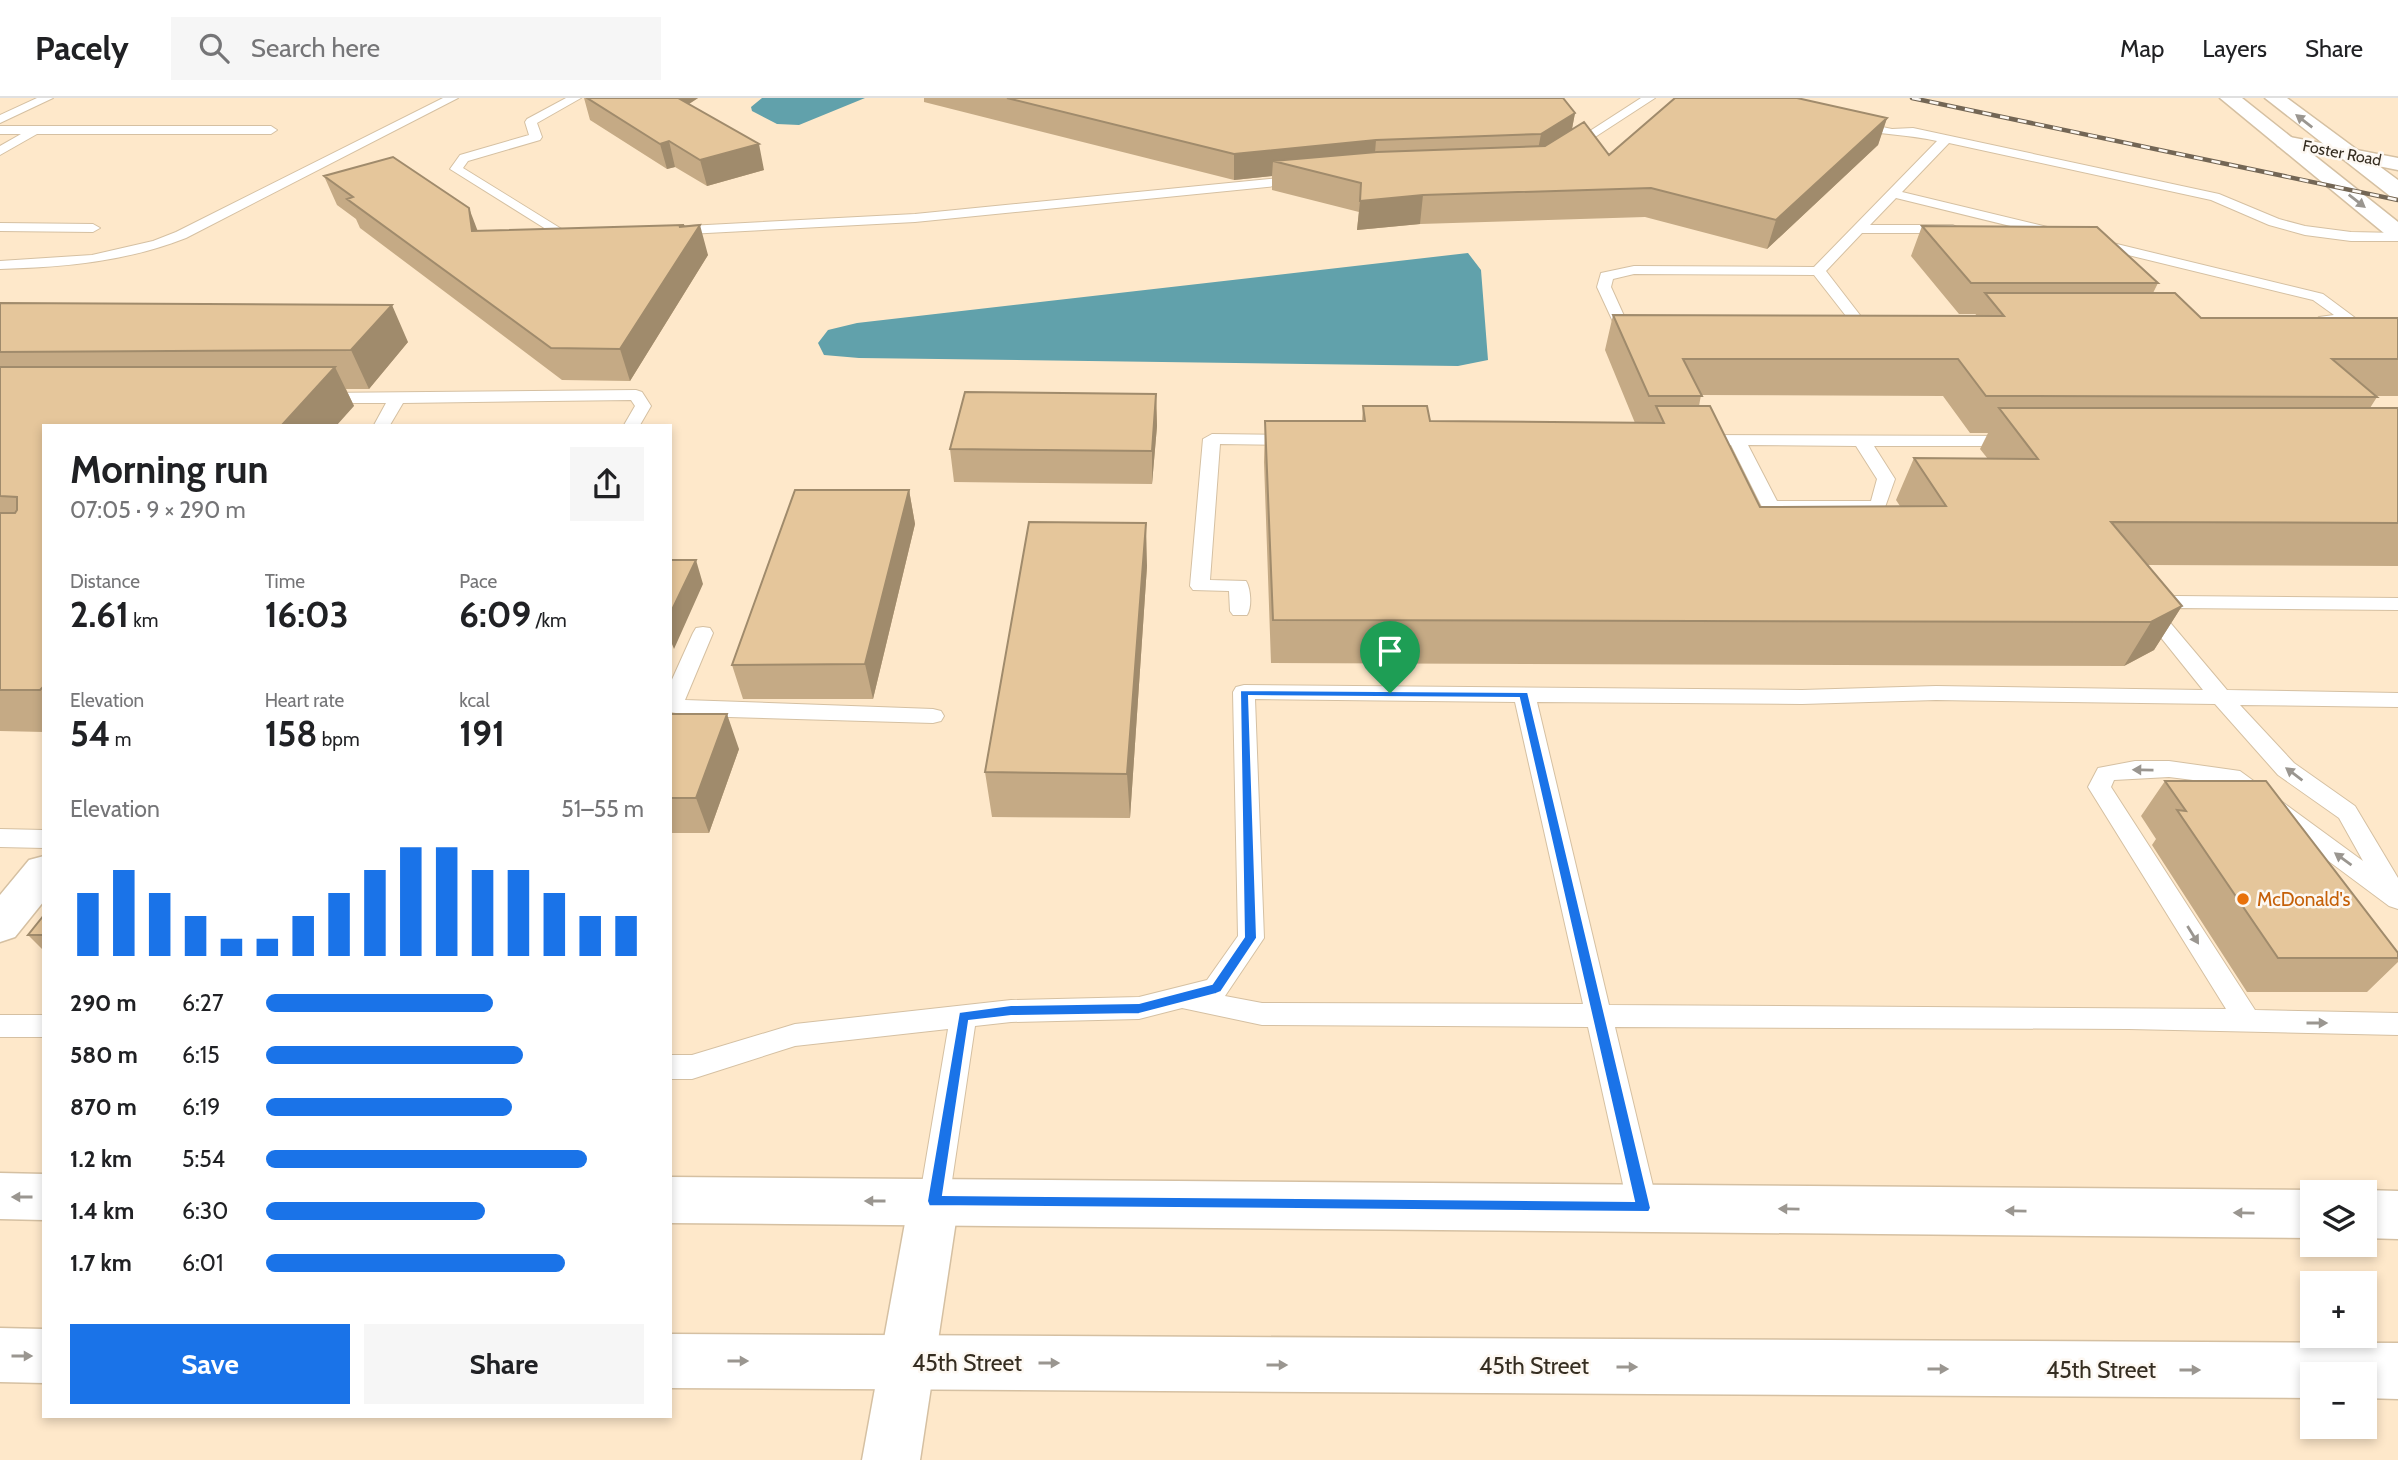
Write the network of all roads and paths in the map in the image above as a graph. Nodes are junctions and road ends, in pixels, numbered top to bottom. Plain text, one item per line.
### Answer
1 (47, 98) edge
2 (452, 98) edge
3 (575, 98) edge
4 (2230, 98) edge
5 (2275, 98) edge
6 (1621, 100) edge
7 (1645, 101) edge
8 (1849, 111) edge
9 (0, 119) edge
10 (1838, 121) edge
11 (0, 130) edge
12 (34, 130) junction
13 (271, 130) dead end
14 (1913, 132) junction
15 (1946, 139) junction
16 (2285, 142) junction
17 (0, 150) edge
18 (2348, 155) junction
19 (1551, 160) edge
20 (2398, 164) edge
21 (1309, 179) edge
22 (2398, 191) edge
23 (1892, 193) junction
24 (2192, 193) junction
25 (0, 227) edge
26 (93, 228) dead end
27 (1858, 229) junction
28 (2038, 229) junction
29 (659, 232) edge
30 (592, 235) edge
31 (2398, 235) edge
32 (2398, 251) edge
33 (0, 265) edge
34 (1818, 271) junction
35 (2309, 320) edge
36 (1662, 322) edge
37 (1858, 322) edge
38 (302, 398) edge
39 (397, 398) junction
40 (383, 424) edge
41 (633, 424) edge
42 (1308, 440) edge
43 (1682, 440) edge
44 (1737, 440) junction
45 (1862, 440) junction
46 (2027, 441) edge
47 (2398, 604) edge
48 (1240, 611) dead end
49 (703, 633) dead end
50 (1524, 694) junction
51 (2220, 696) junction
52 (2398, 700) edge
53 (933, 716) dead end
54 (0, 838) edge
55 (42, 839) edge
56 (42, 873) edge
57 (2398, 899) edge
58 (0, 925) edge
59 (1181, 997) junction
60 (964, 1016) junction
61 (1599, 1017) junction
62 (2248, 1022) junction
63 (2398, 1024) edge
64 (0, 1026) edge
65 (42, 1026) edge
66 (672, 1067) edge
67 (0, 1196) edge
68 (42, 1197) edge
69 (672, 1200) edge
70 (934, 1201) junction
71 (1643, 1208) junction
72 (2300, 1214) edge
73 (2377, 1214) edge
74 (2398, 1215) edge
75 (0, 1355) edge
76 (42, 1356) edge
77 (672, 1361) edge
78 (908, 1362) junction
79 (2398, 1371) edge
80 (891, 1460) edge

1 - 9 lane
2 - 33 lane
3 - 30 lane
4 - 16 main road
18 -> 5 main road
6 - 7 lane
7 - 19 lane
8 - 14 lane
10 - 14 lane
11 - 12 lane
12 - 13 lane
12 - 17 lane
14 - 15 lane
15 - 23 lane
15 - 24 lane
16 - 18 main road, Foster Road
16 -> 31 main road
18 - 20 main road, Foster Road
18 - 22 main road
21 - 29 lane
23 - 27 lane
23 - 28 lane
24 - 31 lane
24 - 32 lane
25 - 26 lane
27 - 28 lane
27 - 34 lane
28 - 35 lane
34 - 36 lane
34 - 37 lane
38 - 39 lane
39 - 40 lane
39 - 41 lane
42 - 48 lane
43 - 44 lane
44 - 45 lane
44 - 45 lane
45 - 46 lane
47 - 51 lane
49 - 53 lane
50 - 51 lane
50 - 59 lane
50 - 61 lane
51 - 52 lane
57 -> 51 lane
54 - 55 lane
56 - 58 main road
57 -> 62 lane
59 - 60 lane
59 - 61 lane
60 - 66 lane
60 - 70 lane
61 - 62 lane
61 - 71 lane
62 -> 63 lane
64 - 65 lane
68 -> 67 main road
70 -> 69 main road
70 - 71 main road
70 - 78 main road
72 -> 71 main road
73 - 74 main road
75 -> 76 main road
77 -> 78 main road, 45th Street
78 -> 79 main road, 45th Street
78 - 80 main road

